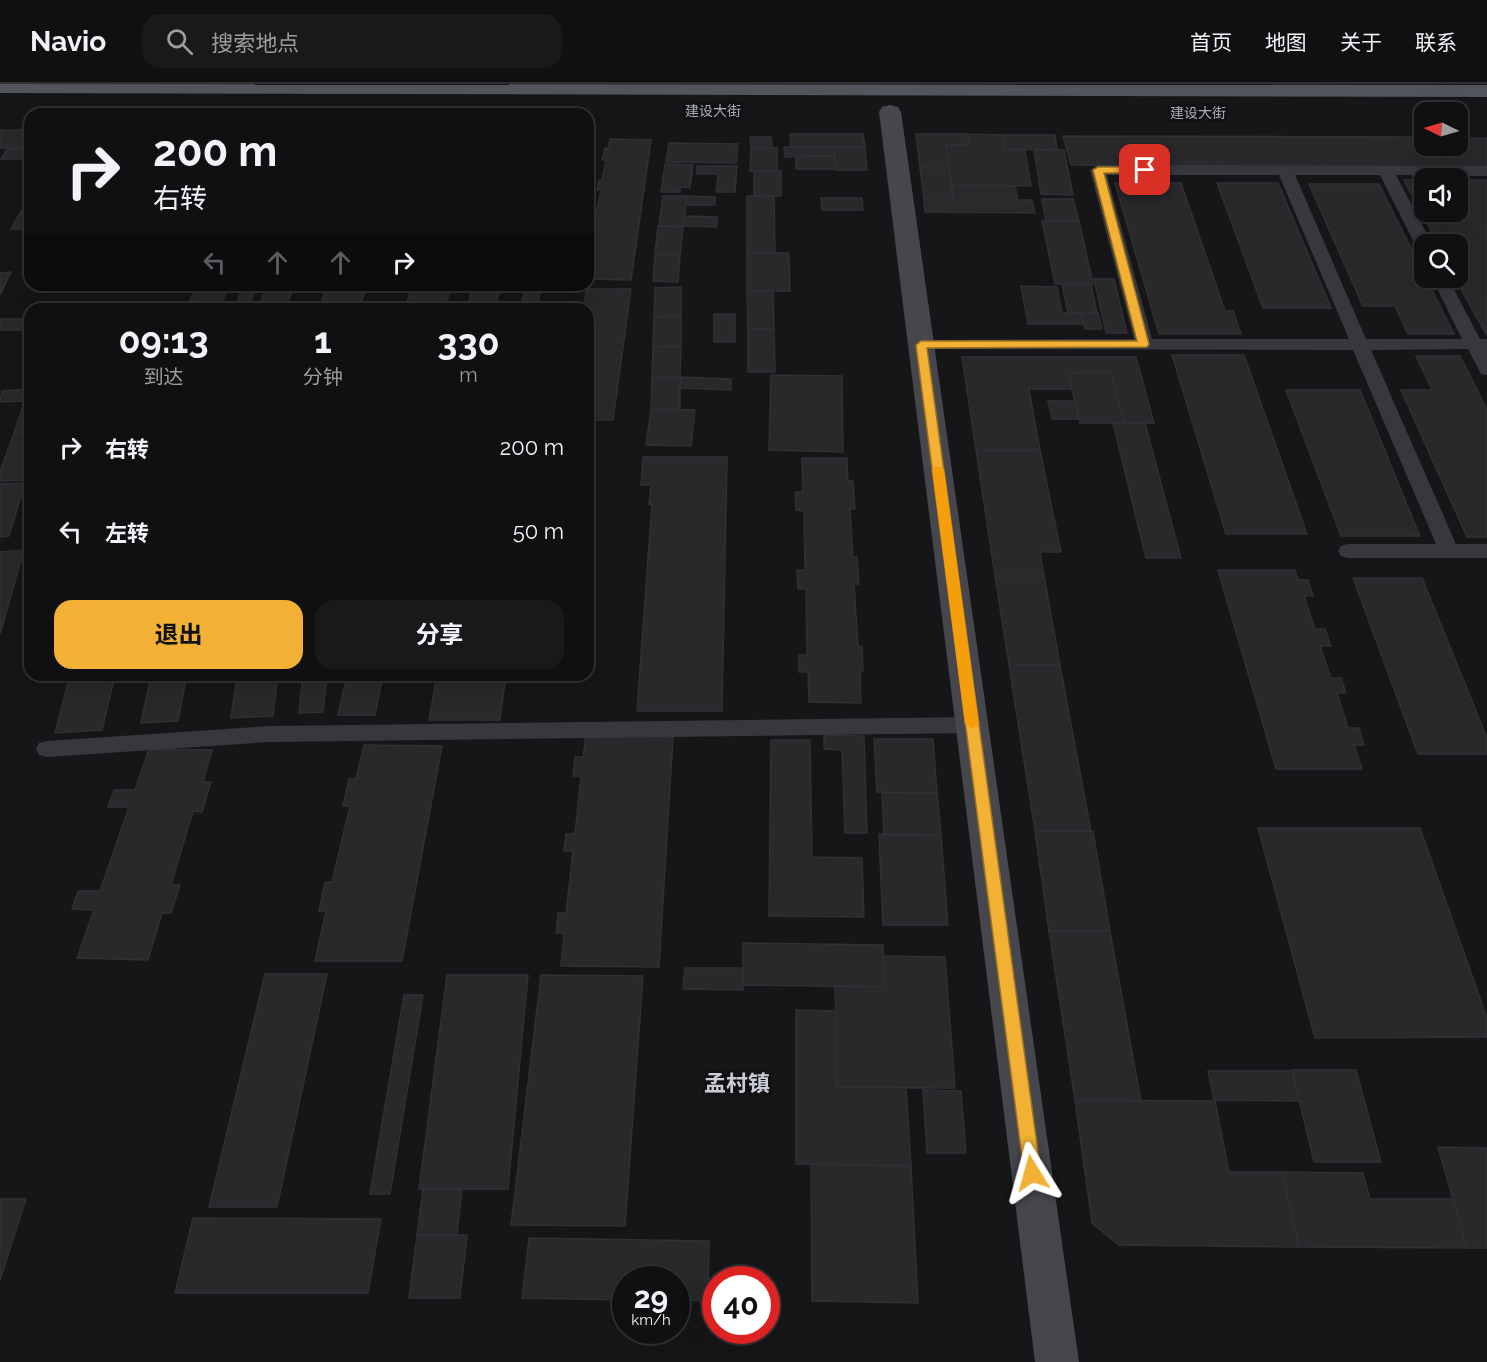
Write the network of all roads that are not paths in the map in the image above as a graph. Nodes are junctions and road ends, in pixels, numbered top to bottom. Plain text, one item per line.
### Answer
1 (803, 86) edge
2 (0, 87) edge
3 (1487, 91) edge
4 (890, 112) dead end
5 (1285, 171) junction
6 (1386, 171) junction
7 (1487, 171) edge
8 (1418, 234) edge
9 (1446, 288) edge
10 (1144, 344) junction
11 (1360, 344) junction
12 (1480, 344) edge
13 (921, 345) junction
14 (1487, 370) edge
15 (1348, 551) dead end
16 (1449, 551) junction
17 (1487, 551) edge
18 (972, 725) junction
19 (47, 749) dead end
20 (1058, 1362) edge

1 - 2 main road, 建设大街
1 - 3 main road, 建设大街
4 - 13 street
5 - 6 lane
5 - 10 lane
5 - 11 lane
6 - 7 lane
6 - 8 lane
9 - 12 lane
10 - 11 lane
10 - 13 lane
11 - 12 lane
11 - 16 lane
12 - 14 lane
13 - 18 street
15 - 16 lane
16 - 17 lane
18 - 19 lane
18 - 20 street

